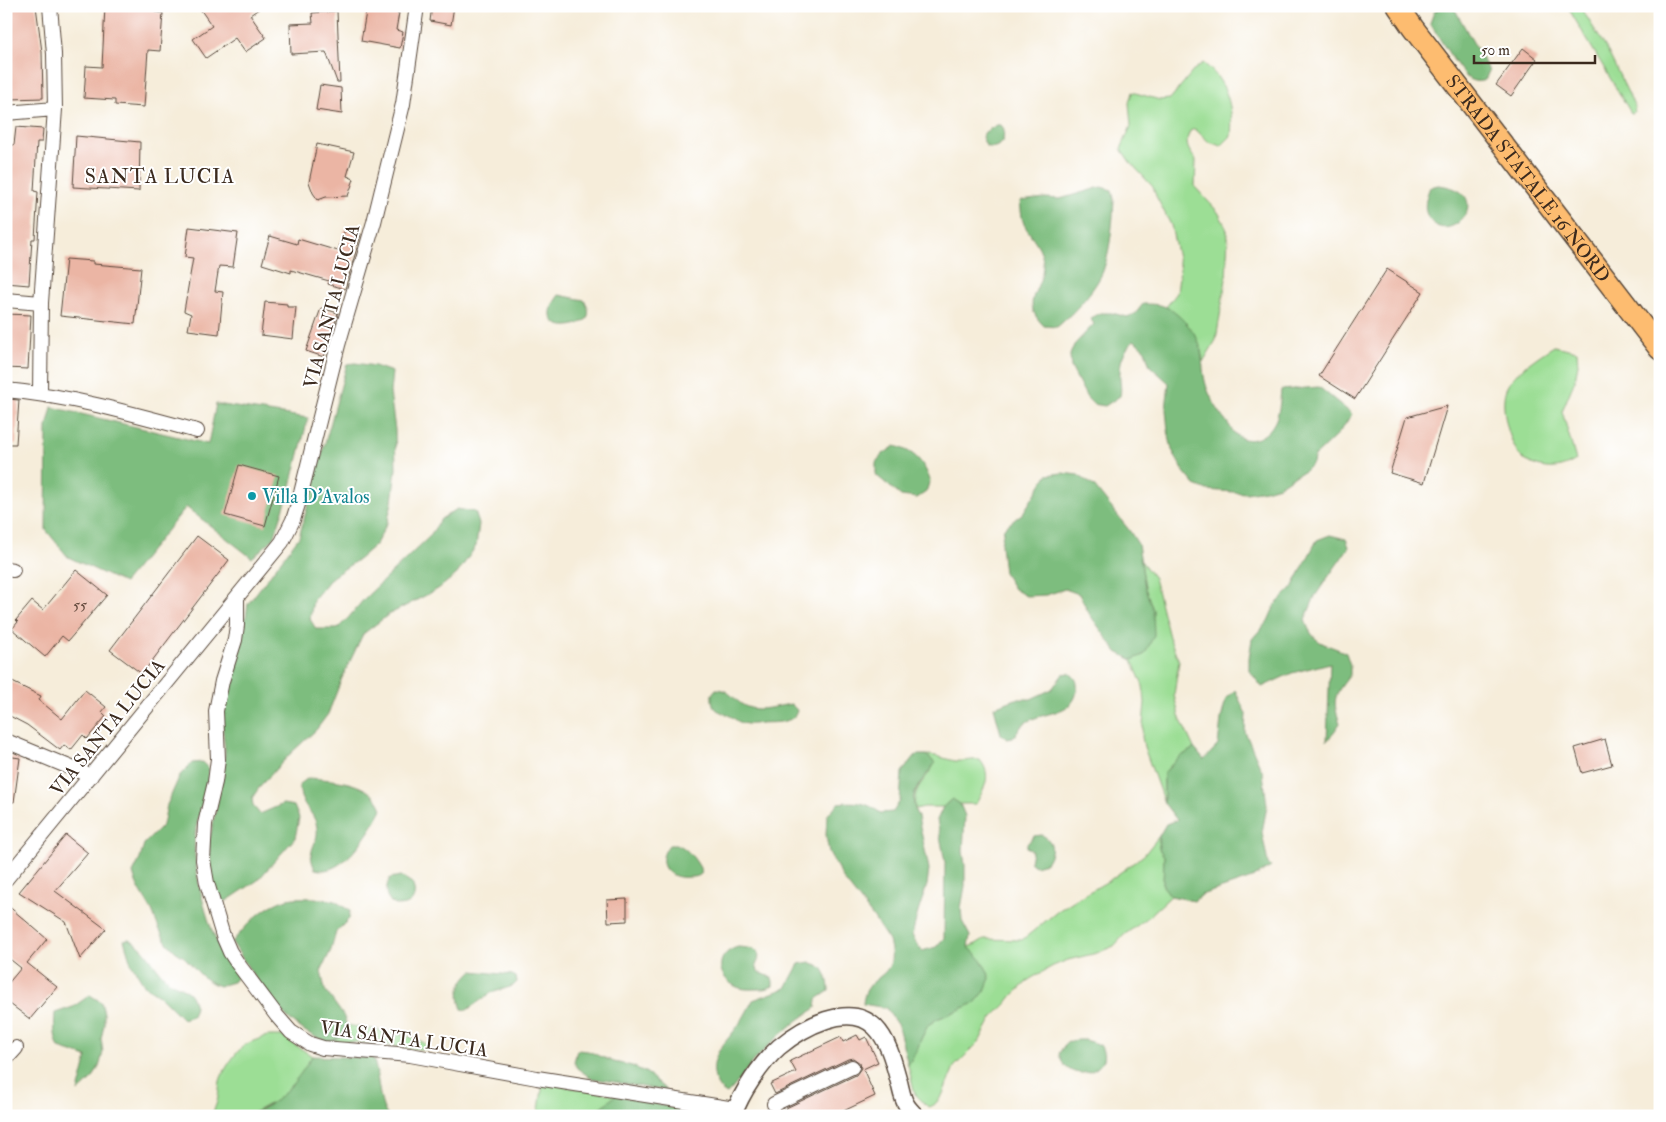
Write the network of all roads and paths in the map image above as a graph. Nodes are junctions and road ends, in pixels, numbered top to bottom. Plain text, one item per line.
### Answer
1 (50, 6) edge
2 (417, 6) edge
3 (1398, 6) edge
4 (54, 109) junction
5 (6, 113) edge
6 (6, 300) edge
7 (41, 303) junction
8 (1660, 349) edge
9 (6, 390) edge
10 (40, 393) junction
11 (197, 431) dead end
12 (236, 597) junction
13 (6, 741) edge
14 (91, 776) junction
15 (6, 879) edge
16 (16, 1048) dead end
17 (6, 1059) edge
18 (852, 1067) dead end
19 (774, 1104) dead end
20 (734, 1112) edge
21 (916, 1116) edge

1 - 4 street
2 - 12 street, VIA SANTA LUCIA
3 - 8 main road, STRADA STATALE 16 NORD
4 - 5 street
4 - 7 street
6 - 7 street
7 - 10 street
9 - 10 street
10 - 11 street
12 - 14 street, VIA SANTA LUCIA
12 - 20 street, VIA SANTA LUCIA
13 - 14 street
14 - 15 street, VIA SANTA LUCIA
16 - 17 street
18 - 19 street
20 - 21 street

